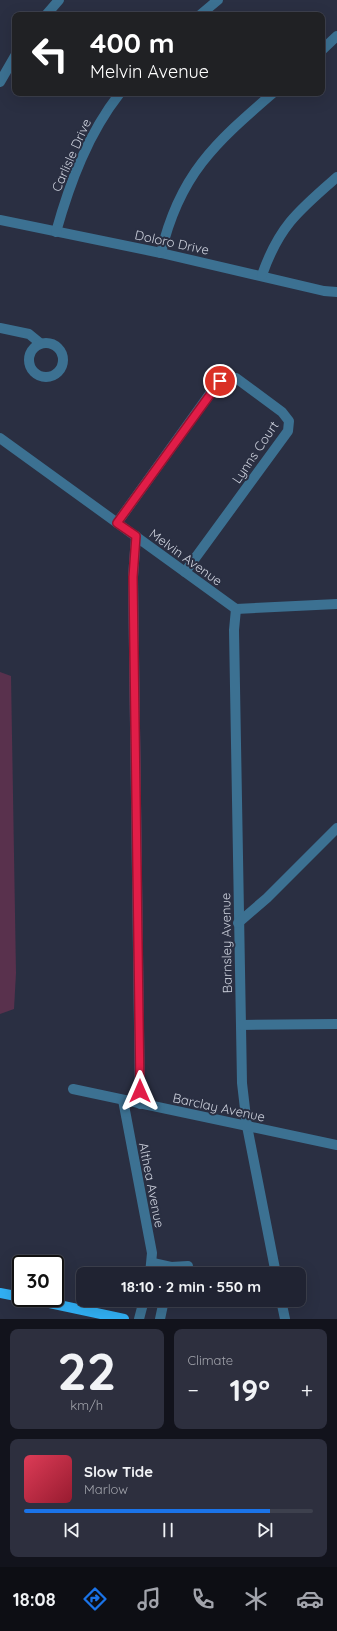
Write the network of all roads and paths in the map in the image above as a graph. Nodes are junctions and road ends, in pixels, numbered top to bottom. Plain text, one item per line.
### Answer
1 (59, 0) edge
2 (218, 0) edge
3 (49, 12) edge
4 (204, 12) edge
5 (337, 36) edge
6 (325, 47) edge
7 (12, 61) edge
8 (0, 82) edge
9 (118, 96) edge
10 (270, 96) edge
11 (337, 177) edge
12 (0, 220) edge
13 (56, 232) junction
14 (161, 253) junction
15 (262, 275) junction
16 (337, 292) edge
17 (0, 328) edge
18 (40, 344) dead end
19 (0, 438) edge
20 (117, 523) junction
21 (136, 536) junction
22 (185, 572) junction
23 (337, 604) edge
24 (236, 609) junction
25 (337, 828) edge
26 (238, 923) junction
27 (337, 1024) edge
28 (241, 1025) junction
29 (73, 1089) dead end
30 (123, 1100) junction
31 (140, 1104) junction
32 (247, 1126) junction
33 (337, 1145) edge
34 (153, 1263) junction
35 (188, 1266) dead end
36 (152, 1267) edge
37 (162, 1267) edge
38 (184, 1267) edge
39 (275, 1267) edge
40 (0, 1293) edge
41 (12, 1295) edge
42 (64, 1306) edge
43 (143, 1307) edge
44 (163, 1307) edge
45 (282, 1307) edge
46 (124, 1319) edge
47 (140, 1319) edge
48 (160, 1319) edge
49 (285, 1319) edge

1 - 3 street
2 - 4 street
5 - 6 street
7 - 8 street
9 - 13 street, Carlisle Drive
10 - 14 street
11 - 15 street
12 - 13 street, Doloro Drive
13 - 14 street, Doloro Drive
14 - 15 street, Doloro Drive
15 - 16 street, Doloro Drive
17 - 18 street
19 - 20 street, Melvin Avenue
20 - 21 street, Melvin Avenue
20 - 22 street, Lynns Court
21 - 22 street, Melvin Avenue
21 - 31 street
22 - 24 street, Melvin Avenue
23 - 24 street
24 - 26 street, Barnsley Avenue
25 - 26 street
26 - 28 street, Barnsley Avenue
27 - 28 street
28 - 32 street, Barnsley Avenue
29 - 30 street, Barclay Avenue
30 - 31 street, Barclay Avenue
30 - 34 street, Althea Avenue
31 - 32 street, Barclay Avenue
32 - 33 street, Barclay Avenue
32 - 39 street, Barnsley Avenue
34 - 36 street, Althea Avenue
34 - 37 street
35 - 38 street
40 - 41 main road
42 - 46 main road
43 - 47 street
44 - 48 street
45 - 49 street

